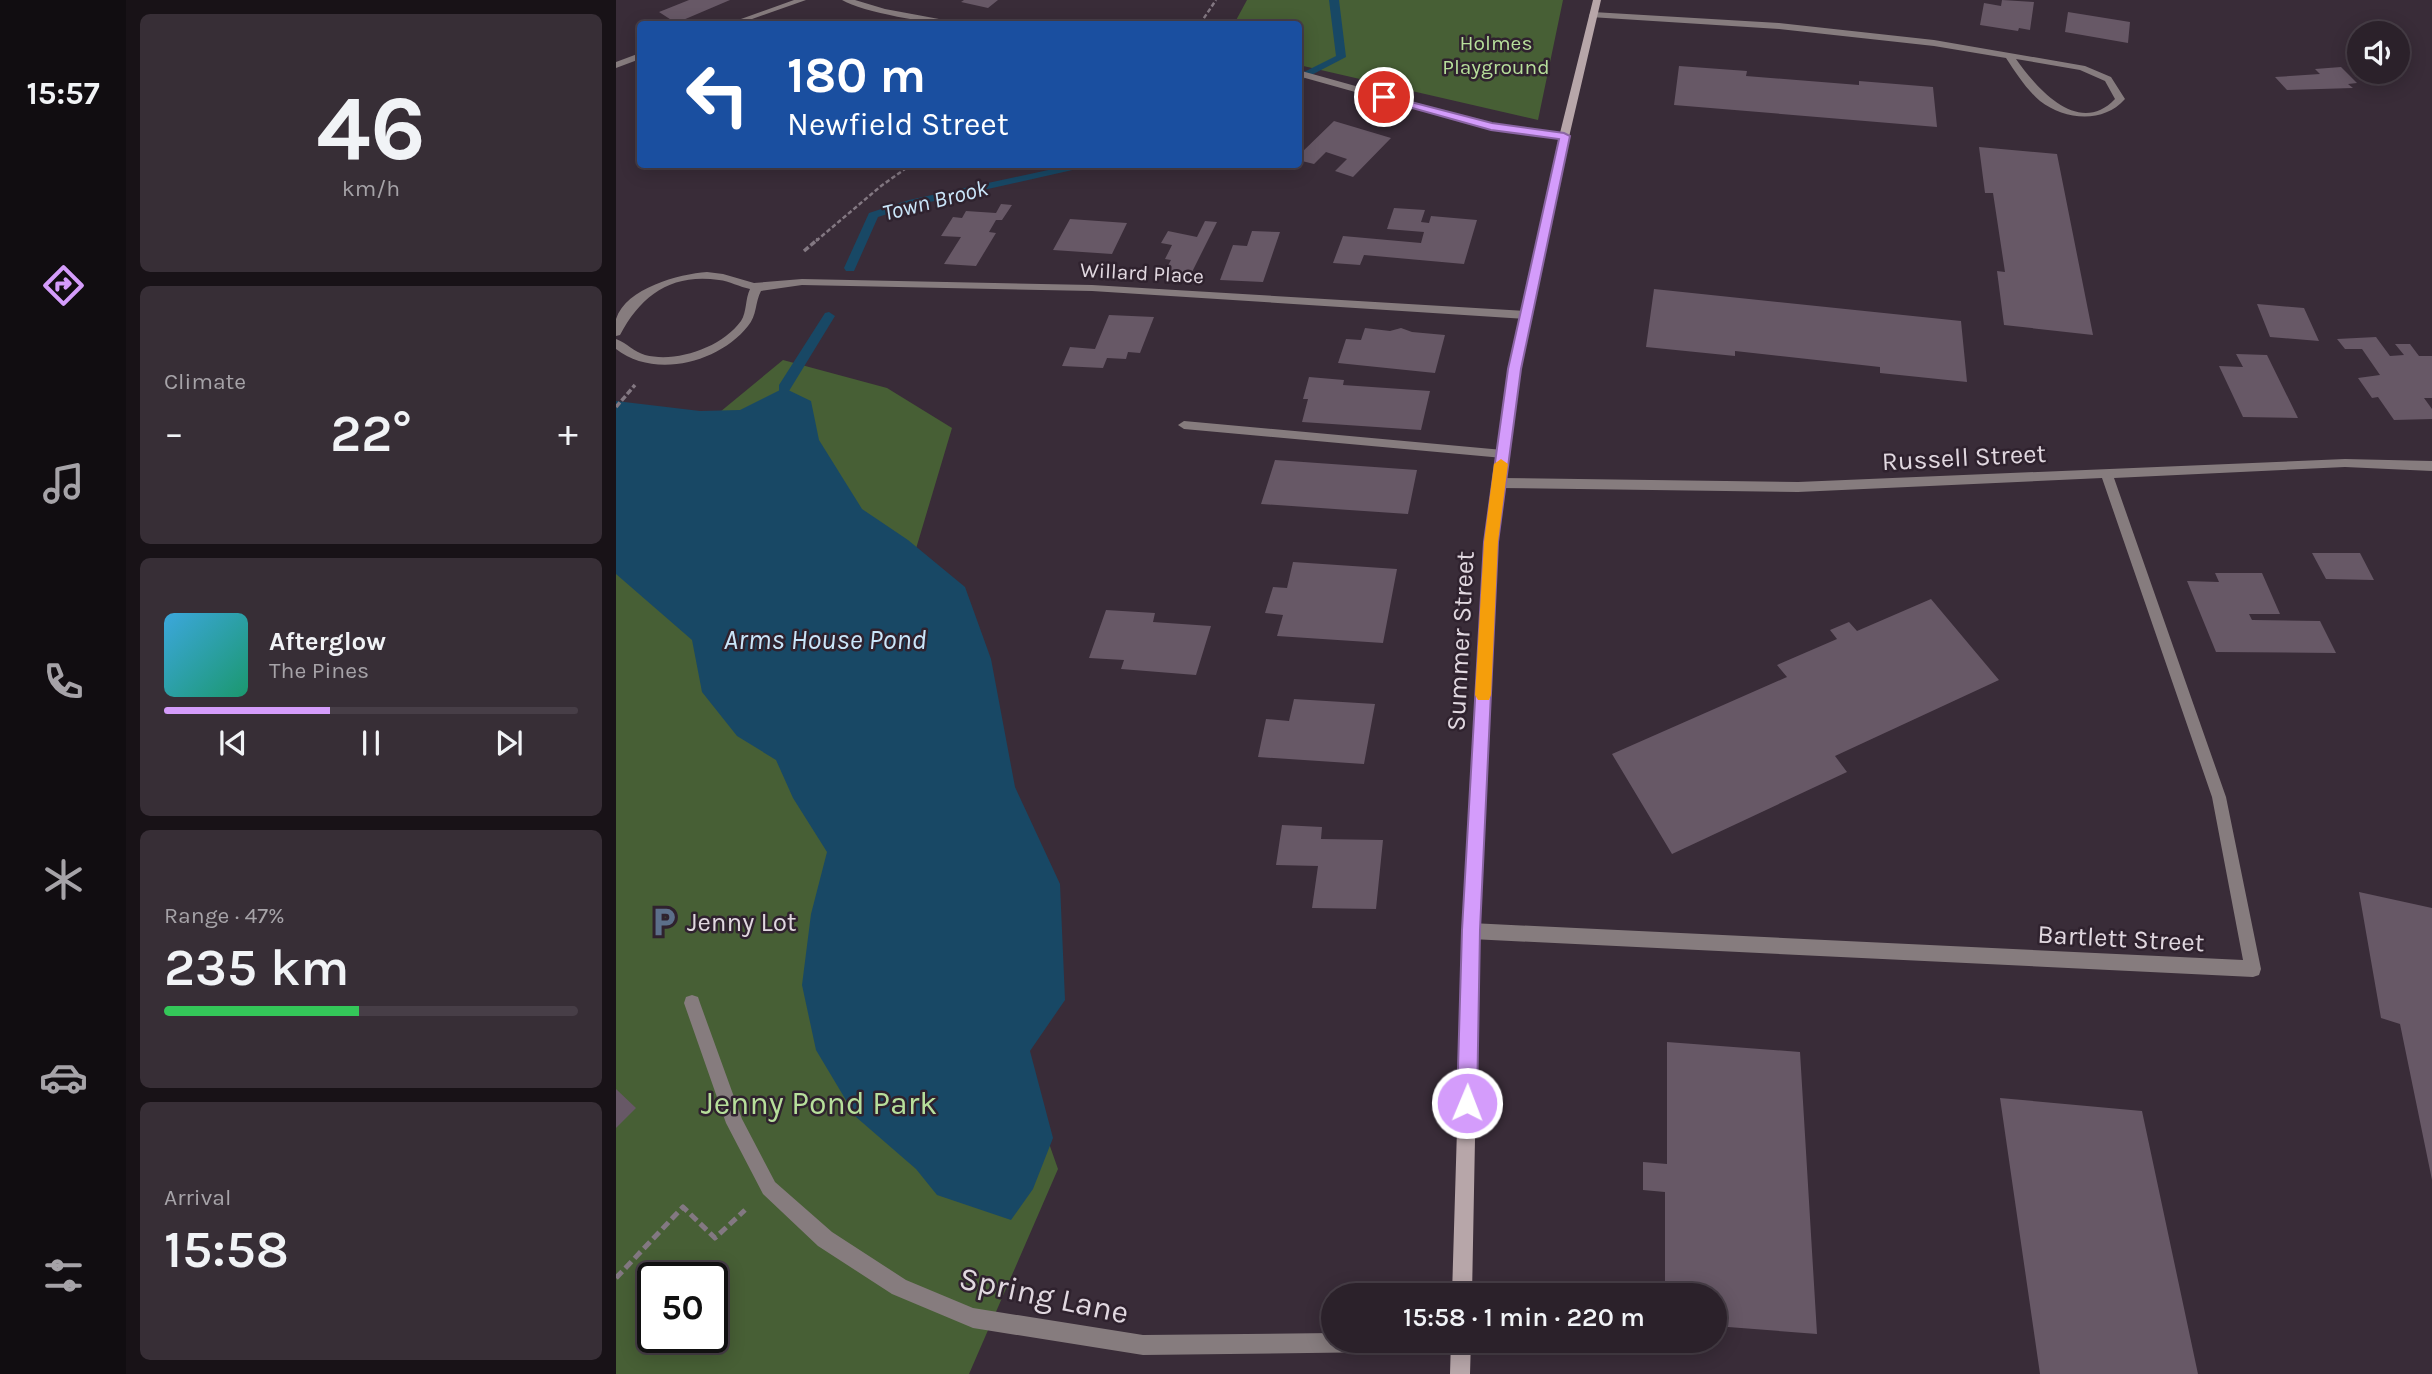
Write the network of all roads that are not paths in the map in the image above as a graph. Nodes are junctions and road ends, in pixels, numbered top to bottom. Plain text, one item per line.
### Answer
1 (802, 0) edge
2 (846, 0) edge
3 (1597, 0) edge
4 (1593, 15) junction
5 (741, 21) edge
6 (943, 21) edge
7 (2010, 57) junction
8 (637, 58) edge
9 (616, 65) edge
10 (1302, 74) edge
11 (1564, 136) junction
12 (757, 288) junction
13 (1526, 315) junction
14 (616, 332) edge
15 (616, 343) edge
16 (1184, 425) dead end
17 (1503, 454) junction
18 (2432, 466) edge
19 (2107, 474) junction
20 (1499, 483) junction
21 (1471, 930) junction
22 (692, 1003) dead end
23 (1462, 1283) edge
24 (1321, 1343) edge
25 (1461, 1353) edge
26 (1460, 1374) edge

1 - 5 street
2 - 6 street
3 - 4 main road, Summer Street
4 - 7 street
4 - 11 main road, Summer Street
7 - 7 street
8 - 9 street
10 - 11 street
11 - 13 main road, Summer Street
12 - 13 street, Willard Place
12 - 14 street, Willard Place
12 - 15 street
13 - 17 main road, Summer Street
16 - 17 street
17 - 20 main road, Summer Street
18 - 19 street, Russell Street
19 - 20 street, Russell Street
19 - 21 street, Bartlett Street
20 - 21 main road, Summer Street
21 - 23 main road, Summer Street
22 - 24 street, Spring Lane
25 - 26 main road

